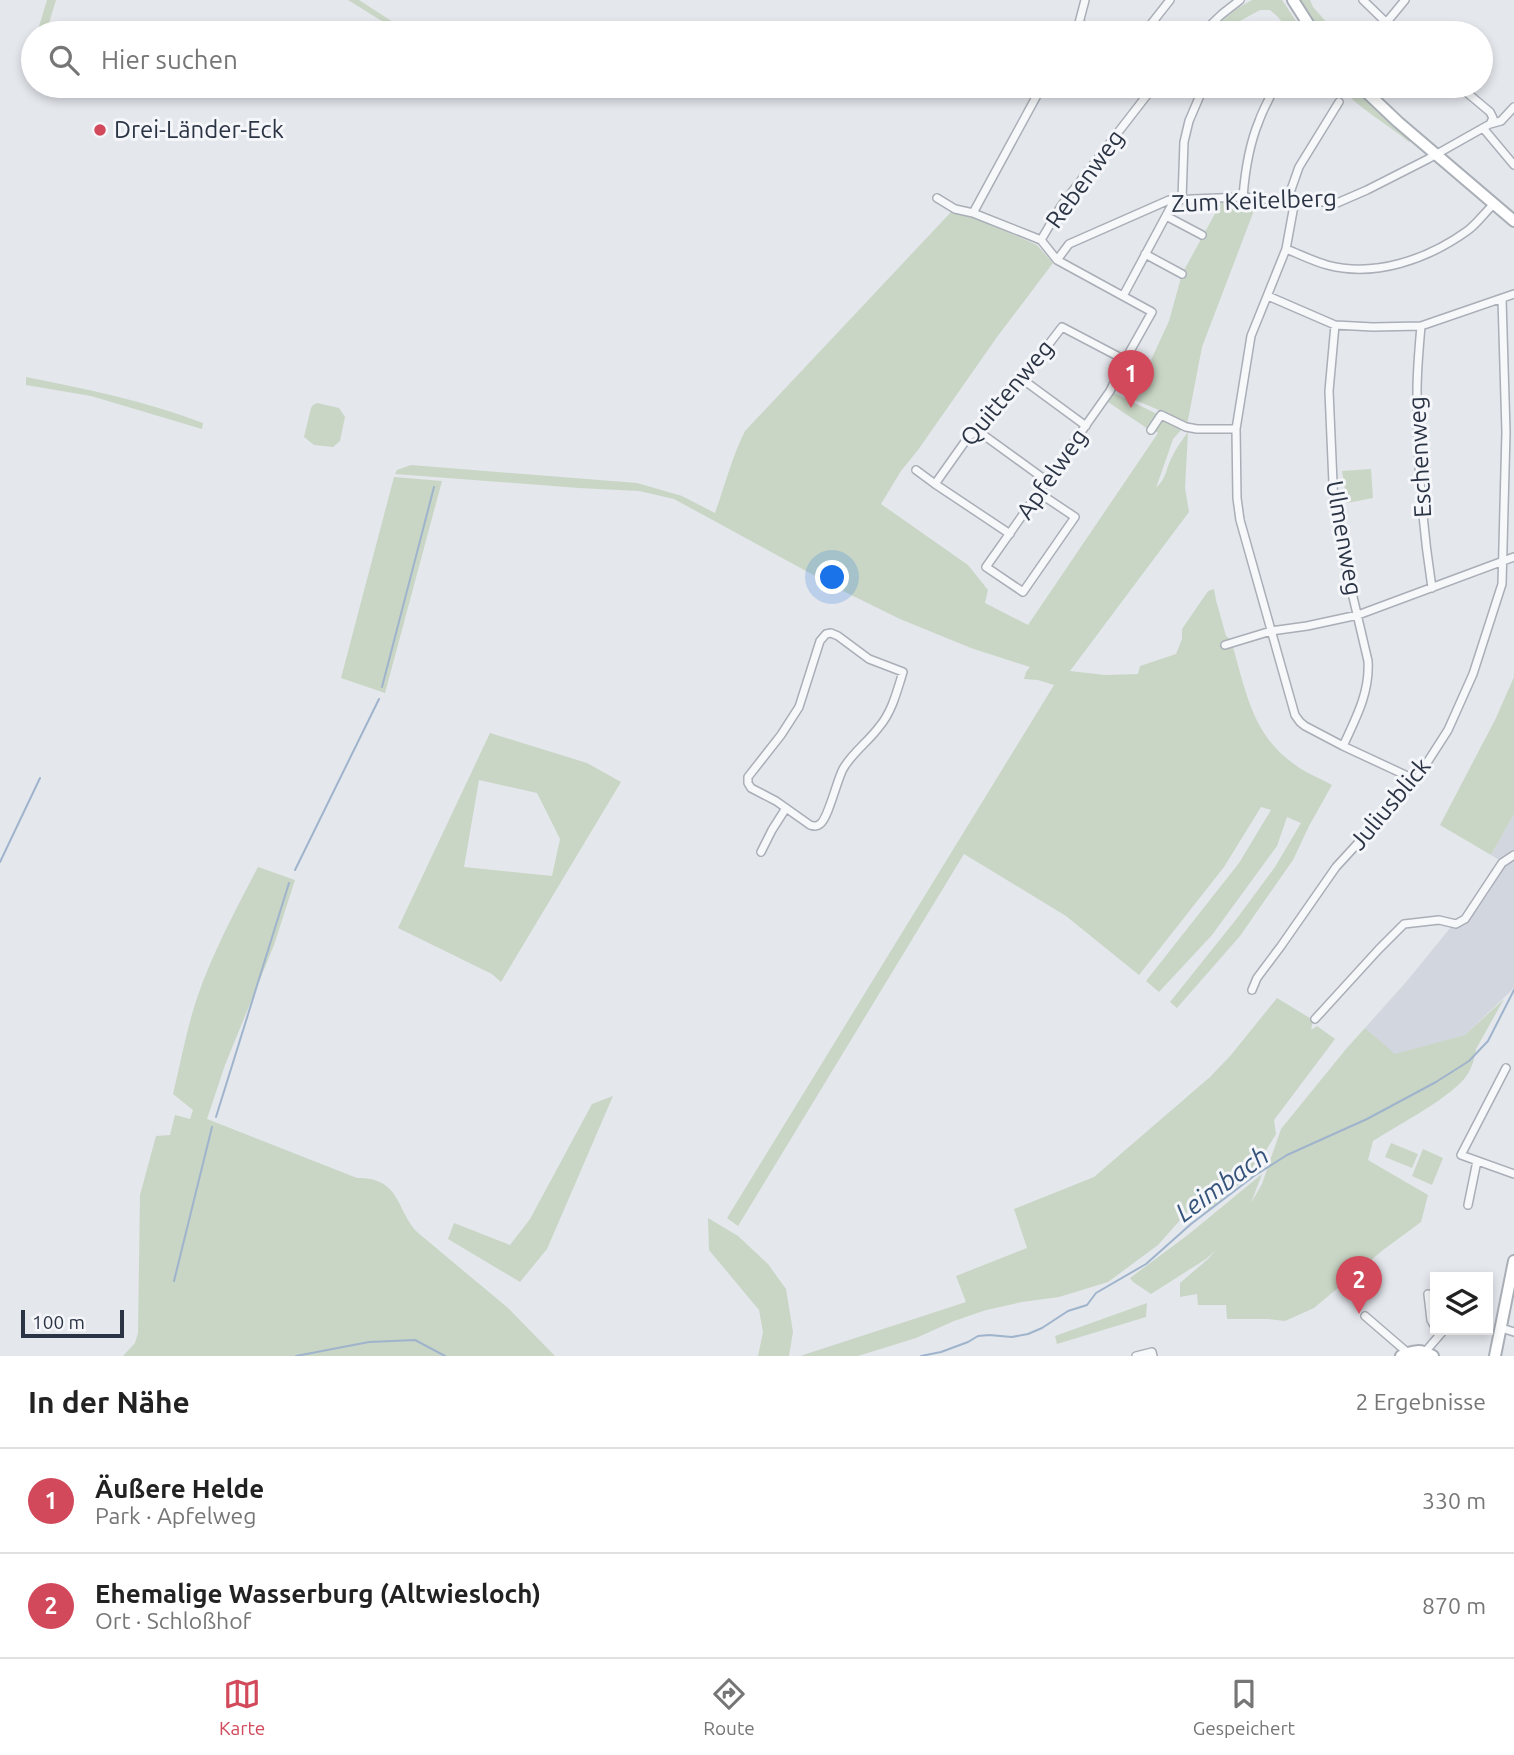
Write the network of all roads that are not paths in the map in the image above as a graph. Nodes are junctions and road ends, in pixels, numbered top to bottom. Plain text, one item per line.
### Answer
1 (1085, 0) edge
2 (1170, 0) edge
3 (1240, 0) edge
4 (1293, 0) edge
5 (1363, 0) edge
6 (1405, 0) edge
7 (1080, 21) edge
8 (1153, 21) edge
9 (1215, 21) edge
10 (1306, 21) edge
11 (1384, 21) edge
12 (1388, 21) edge
13 (1035, 98) edge
14 (1145, 98) edge
15 (1199, 98) edge
16 (1270, 98) edge
17 (1373, 98) edge
18 (1473, 98) edge
19 (1339, 102) dead end
20 (1514, 107) edge
21 (1486, 126) junction
22 (1437, 154) junction
23 (1514, 164) edge
24 (1243, 197) junction
25 (937, 198) dead end
26 (1179, 199) junction
27 (1291, 200) junction
28 (1493, 204) junction
29 (973, 213) junction
30 (1166, 216) junction
31 (1514, 221) edge
32 (1202, 235) dead end
33 (1041, 240) junction
34 (1286, 249) junction
35 (1146, 254) junction
36 (1056, 260) junction
37 (1182, 274) dead end
38 (1514, 294) edge
39 (1123, 296) junction
40 (1268, 296) junction
41 (1502, 299) junction
42 (1335, 325) junction
43 (1421, 327) junction
44 (1125, 360) junction
45 (1022, 379) junction
46 (1086, 426) junction
47 (1236, 429) junction
48 (1151, 430) dead end
49 (978, 431) junction
50 (916, 470) dead end
51 (1047, 481) junction
52 (935, 484) junction
53 (1038, 493) junction
54 (1010, 534) junction
55 (1514, 557) edge
56 (1503, 561) junction
57 (1432, 588) junction
58 (1358, 615) junction
59 (1271, 631) junction
60 (1225, 645) dead end
61 (1342, 746) junction
62 (1416, 780) junction
63 (786, 808) junction
64 (761, 852) dead end
65 (1514, 855) edge
66 (1252, 990) dead end
67 (1315, 1019) dead end
68 (1506, 1068) dead end
69 (1478, 1161) junction
70 (1514, 1174) edge
71 (1468, 1205) dead end
72 (1514, 1261) edge
73 (1428, 1294) dead end
74 (1430, 1311) edge
75 (1365, 1316) dead end
76 (1501, 1328) junction
77 (1514, 1332) edge
78 (1437, 1335) edge
79 (1405, 1354) edge
80 (1429, 1354) edge
81 (1136, 1356) edge
82 (1153, 1356) edge
83 (1494, 1356) edge

1 - 7 street
2 - 8 street
3 - 9 street
4 - 10 main road
5 - 11 street
6 - 12 street
13 - 29 street
14 - 33 street, Rebenweg
15 - 26 street
16 - 24 street
17 - 22 main road
18 - 21 street
19 - 27 street
20 - 21 street, Zum Keitelberg
21 - 22 street, Zum Keitelberg
21 - 23 street
22 - 27 street, Zum Keitelberg
22 - 28 main road
24 - 26 street, Zum Keitelberg
24 - 27 street, Zum Keitelberg
25 - 29 street
26 - 30 street
26 - 36 street, Zum Keitelberg
27 - 34 street
28 - 31 main road
28 - 34 street
29 - 33 street
30 - 32 street
30 - 35 street
33 - 36 street, Apfelweg
34 - 40 street
35 - 37 street
35 - 39 street
36 - 39 street, Apfelweg
38 - 41 street
39 - 44 street, Apfelweg
40 - 42 street
40 - 47 street
41 - 43 street
41 - 56 street, Juliusblick
42 - 43 street
42 - 58 street, Ulmenweg
43 - 57 street, Eschenweg
44 - 45 street, Quittenweg
44 - 46 street, Apfelweg
45 - 46 street
45 - 49 street, Quittenweg
46 - 51 street, Apfelweg
47 - 48 street
47 - 59 street
49 - 51 street
49 - 52 street, Quittenweg
50 - 52 street
51 - 53 street, Apfelweg
52 - 54 street
53 - 54 street, Apfelweg
53 - 54 street, Apfelweg
55 - 56 street
56 - 57 street
56 - 62 street, Juliusblick
57 - 58 street
58 - 59 street
58 - 61 street, Ulmenweg
59 - 60 street
59 - 61 street
61 - 62 street
62 - 66 street, Juliusblick
63 - 63 street
63 - 64 street
65 - 67 street
68 - 69 street
69 - 70 street
69 - 71 street
72 - 76 main road
73 - 74 street
75 - 79 street
76 - 77 street
76 - 83 main road
78 - 80 street
79 - 80 main road
81 - 82 street

